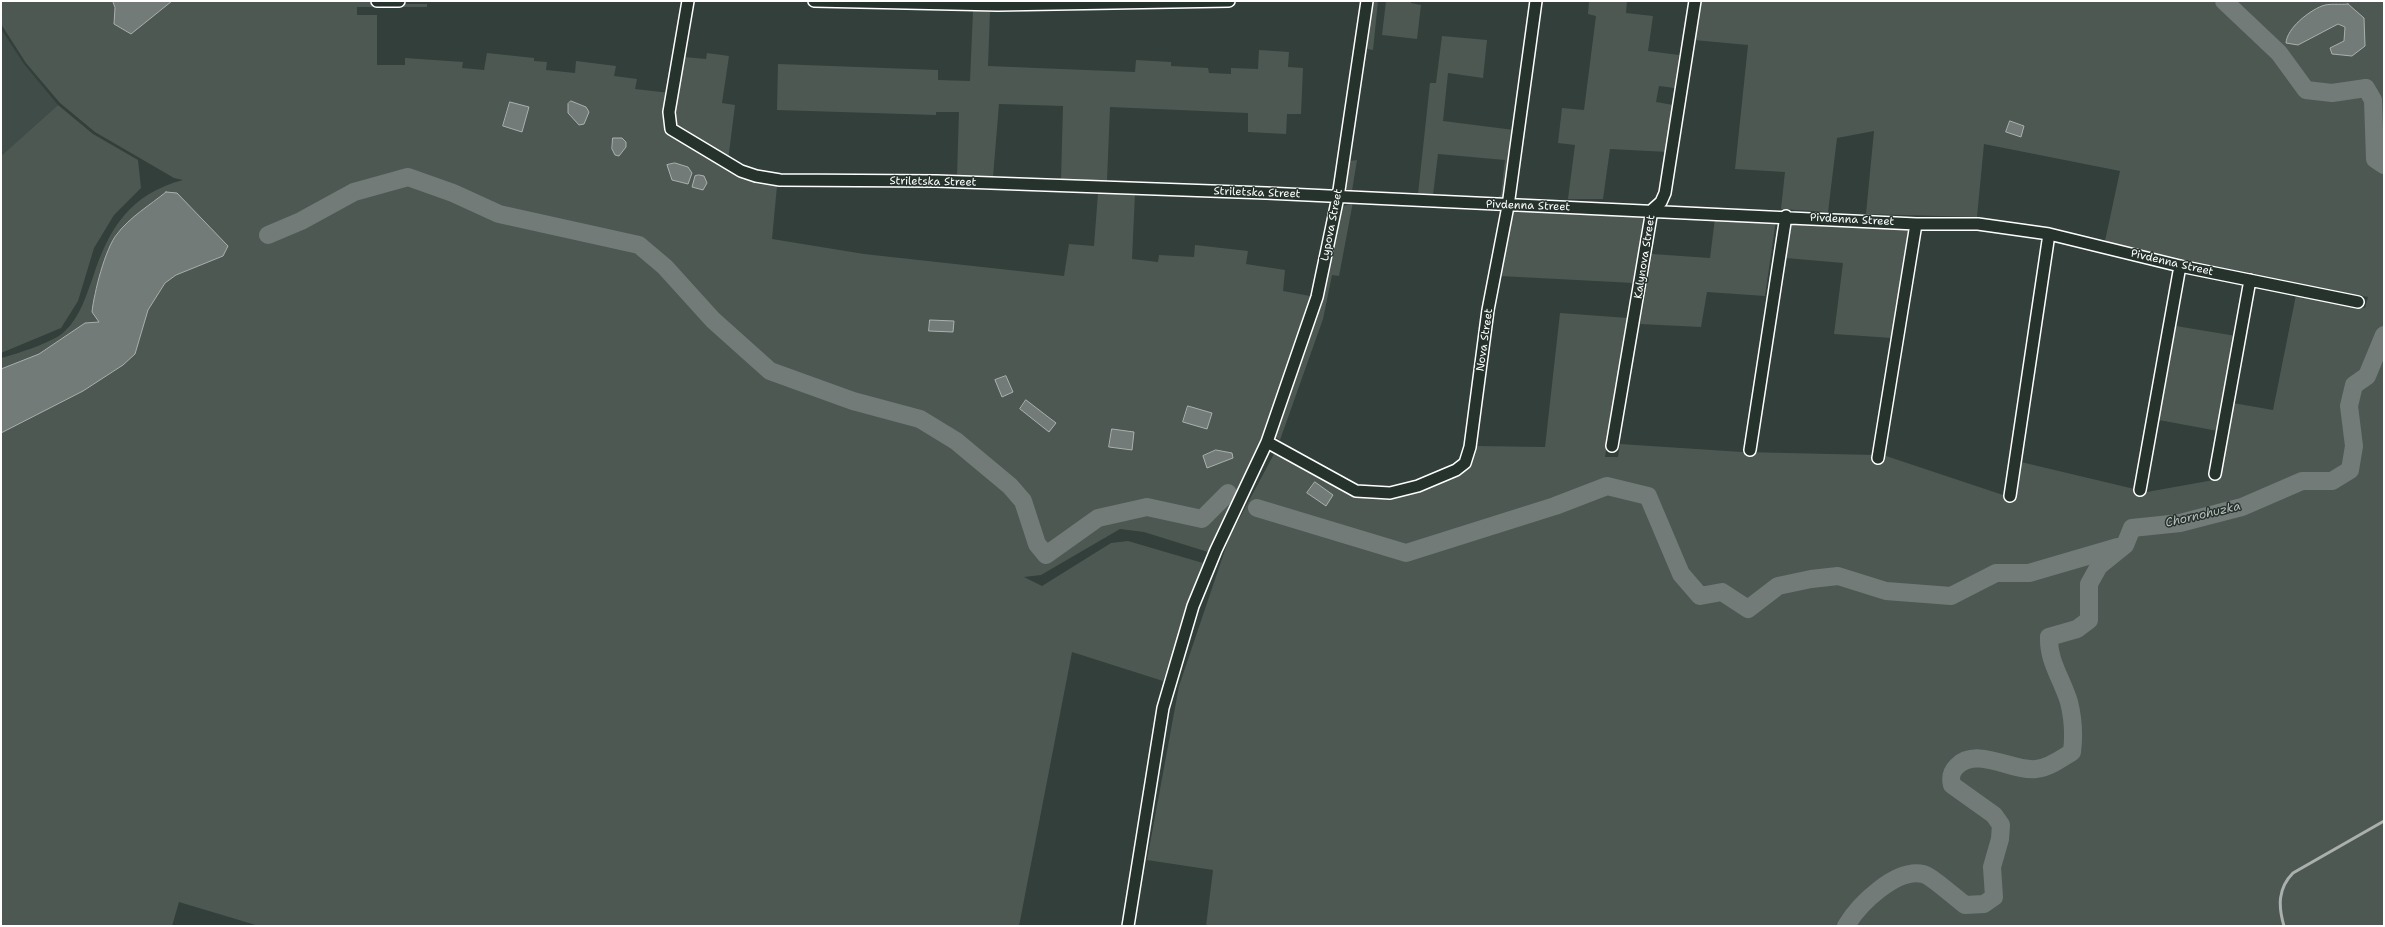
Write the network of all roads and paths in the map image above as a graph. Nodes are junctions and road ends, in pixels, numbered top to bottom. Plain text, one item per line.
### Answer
1 (376, 1) edge
2 (399, 1) edge
3 (688, 1) edge
4 (814, 1) edge
5 (1229, 1) edge
6 (1367, 1) edge
7 (1536, 1) edge
8 (1695, 1) edge
9 (1338, 197) junction
10 (1508, 206) junction
11 (1652, 210) junction
12 (1786, 216) junction
13 (1916, 224) junction
14 (2049, 234) junction
15 (2180, 266) junction
16 (2250, 280) junction
17 (2358, 302) dead end
18 (1267, 442) junction
19 (1612, 446) dead end
20 (1750, 450) dead end
21 (1878, 458) dead end
22 (2215, 474) dead end
23 (2140, 490) dead end
24 (2010, 496) dead end
25 (1128, 926) edge

1 - 2 street
3 - 9 street, Striletska Street
4 - 5 street
6 - 9 street, Lypova Street
7 - 10 street, Nova Street
8 - 11 street, Kalynova Street
9 - 10 street, Pivdenna Street
9 - 18 street, Lypova Street
10 - 11 street, Pivdenna Street
10 - 18 street, Nova Street
11 - 12 street, Pivdenna Street
11 - 19 street, Kalynova Street
12 - 13 street, Pivdenna Street
12 - 20 street
13 - 14 street, Pivdenna Street
13 - 21 street
14 - 15 street, Pivdenna Street
14 - 24 street
15 - 16 street, Pivdenna Street
15 - 23 street
16 - 17 street, Pivdenna Street
16 - 22 street
18 - 25 street, Lypova Street

